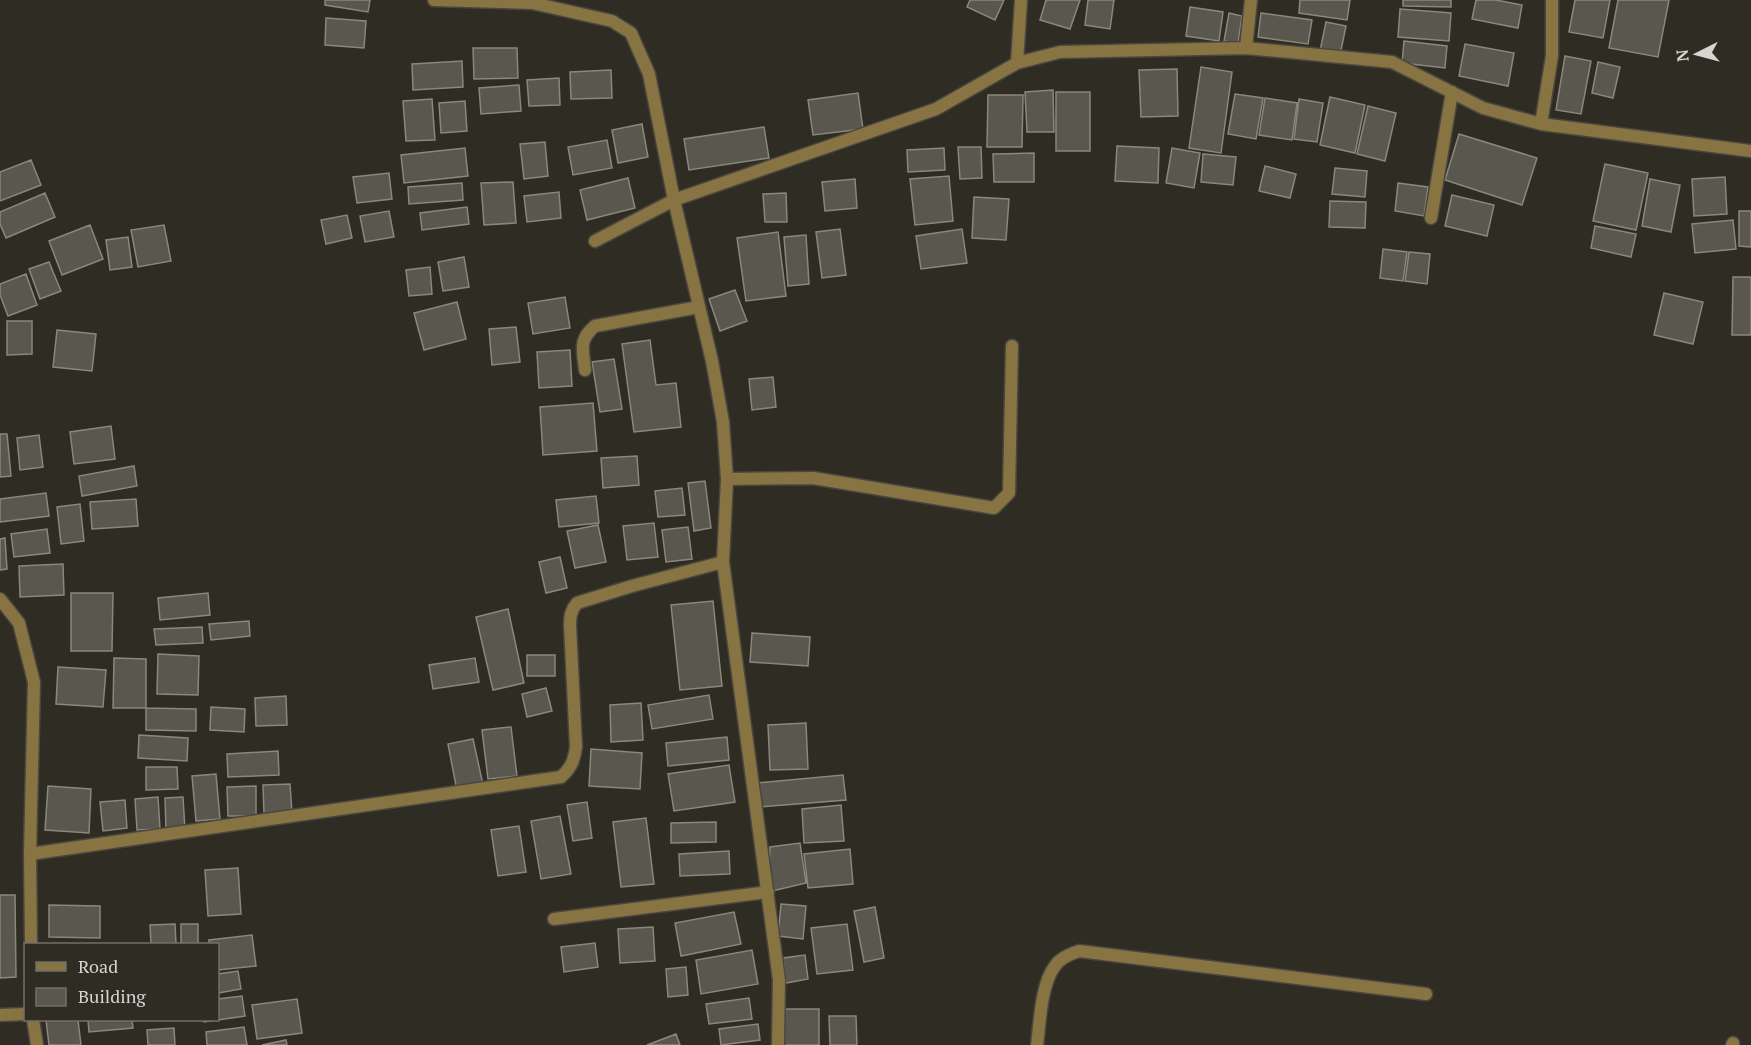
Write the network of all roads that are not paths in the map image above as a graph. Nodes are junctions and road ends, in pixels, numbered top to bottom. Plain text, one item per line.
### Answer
1 (434, 0) edge
2 (1021, 0) edge
3 (1251, 0) edge
4 (1552, 0) edge
5 (1246, 48) junction
6 (1017, 63) junction
7 (1452, 92) junction
8 (1541, 124) junction
9 (1751, 151) edge
10 (674, 200) junction
11 (1431, 218) dead end
12 (595, 241) dead end
13 (699, 307) junction
14 (1012, 346) dead end
15 (585, 370) dead end
16 (727, 479) junction
17 (723, 562) junction
18 (0, 599) edge
19 (30, 854) junction
20 (768, 892) junction
21 (554, 919) dead end
22 (31, 943) edge
23 (1426, 994) dead end
24 (24, 1014) edge
25 (0, 1015) edge
26 (33, 1021) edge
27 (37, 1045) edge
28 (778, 1045) edge
29 (1037, 1045) edge

1 - 10 street
2 - 6 street
3 - 5 street
4 - 8 street
5 - 6 street
5 - 7 street
6 - 10 street
7 - 8 street
7 - 11 street
8 - 9 street
10 - 12 street
10 - 13 street
13 - 15 street
13 - 16 street
14 - 16 street
16 - 17 street
17 - 19 street
17 - 20 street
18 - 19 street
19 - 22 street
20 - 21 street
20 - 28 street
23 - 29 street
24 - 25 street
26 - 27 street

